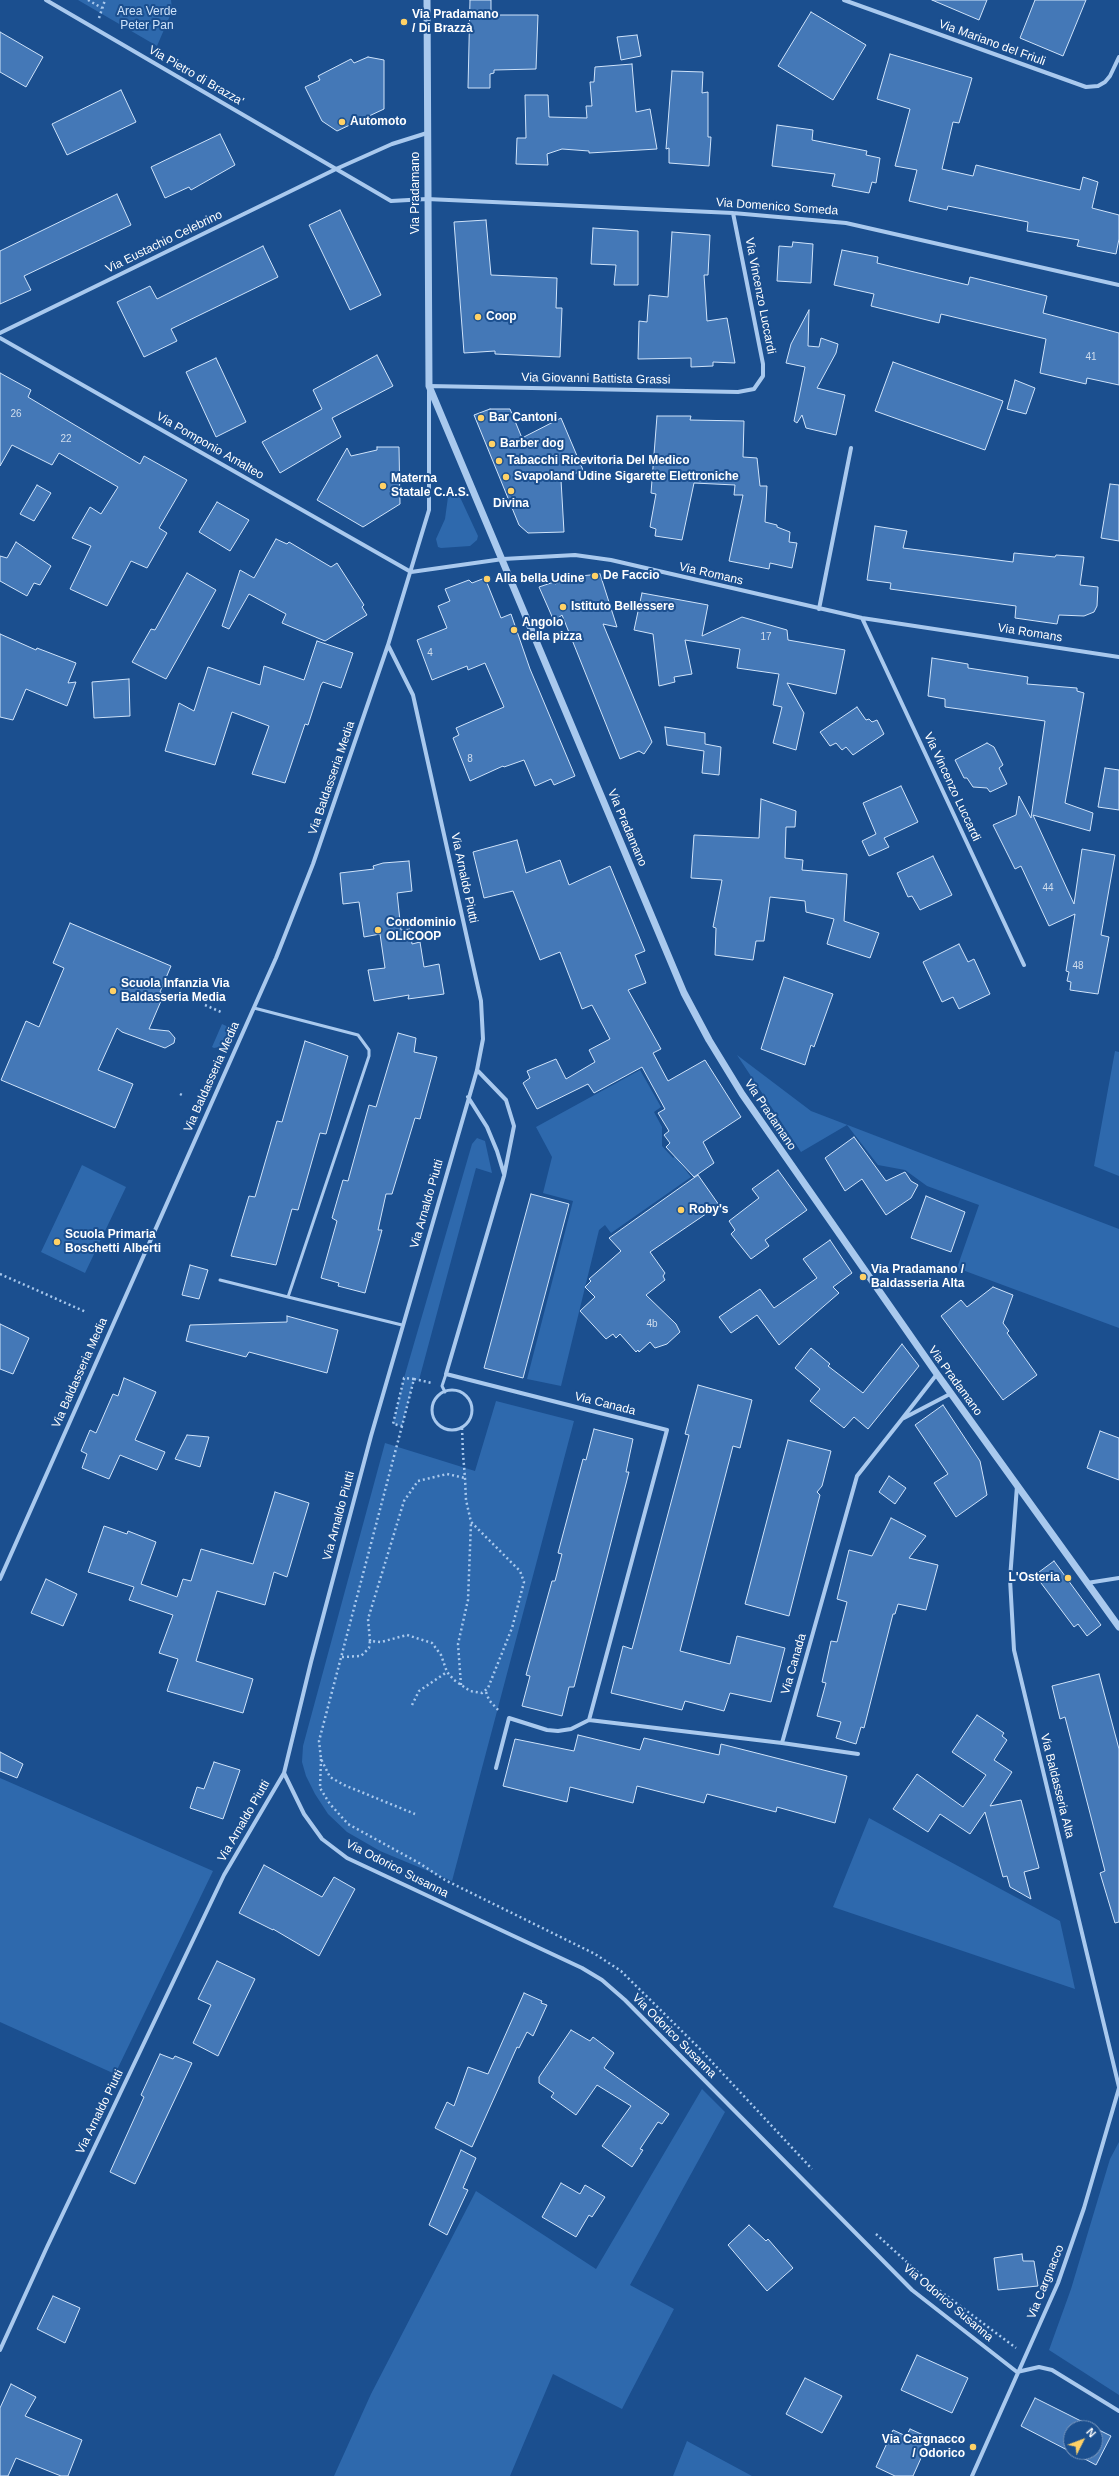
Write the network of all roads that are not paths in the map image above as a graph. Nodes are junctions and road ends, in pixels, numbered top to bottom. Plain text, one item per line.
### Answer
1 (46, 0) edge
2 (427, 0) edge
3 (844, 0) edge
4 (1119, 57) edge
5 (427, 134) junction
6 (336, 169) junction
7 (427, 199) junction
8 (733, 213) junction
9 (1119, 285) edge
10 (0, 333) edge
11 (0, 338) edge
12 (760, 383) joint
13 (429, 386) junction
14 (851, 448) dead end
15 (503, 559) junction
16 (411, 572) junction
17 (819, 609) junction
18 (862, 618) junction
19 (388, 645) junction
20 (1119, 657) edge
21 (1024, 965) dead end
22 (254, 1008) junction
23 (477, 1070) junction
24 (468, 1097) junction
25 (504, 1176) junction
26 (220, 1280) dead end
27 (288, 1297) junction
28 (402, 1325) junction
29 (446, 1374) junction
30 (936, 1374) junction
31 (445, 1392) junction
32 (950, 1394) junction
33 (902, 1418) junction
34 (1017, 1485) junction
35 (1119, 1578) edge
36 (0, 1579) edge
37 (1087, 1583) junction
38 (1119, 1627) edge
39 (589, 1720) junction
40 (782, 1743) junction
41 (858, 1754) dead end
42 (496, 1768) dead end
43 (284, 1773) junction
44 (1119, 2088) edge
45 (0, 2350) edge
46 (1017, 2372) junction
47 (1119, 2411) edge
48 (972, 2476) edge

1 - 6 street, Via Pietro di Brazza'
2 - 5 street, Via Pradamano
3 - 4 street, Via Mariano del Friuli
5 - 6 street
5 - 7 street, Via Pradamano
6 - 7 street, Via Pietro di Brazza'
6 - 10 street, Via Eustachio Celebrino
7 - 8 street, Via Domenico Someda
7 - 13 street, Via Pradamano
8 - 9 street, Via Domenico Someda
8 - 12 street, Via Vincenzo Luccardi
11 - 16 street, Via Pomponio Amalteo
12 - 13 street, Via Giovanni Battista Grassi
13 - 15 street, Via Pradamano
13 - 16 street, Via Baldasseria Media
14 - 17 street
15 - 16 street, Via Romans
15 - 17 street, Via Romans
15 - 30 street, Via Pradamano
16 - 19 street, Via Baldasseria Media
17 - 18 street, Via Romans
18 - 20 street, Via Romans
18 - 21 street, Via Vincenzo Luccardi
19 - 22 street, Via Baldasseria Media
19 - 23 street, Via Arnaldo Piutti
22 - 27 lane
22 - 36 street, Via Baldasseria Media
23 - 24 street, Via Arnaldo Piutti
23 - 25 street
24 - 25 street
24 - 28 street, Via Arnaldo Piutti
25 - 29 street
26 - 27 lane
27 - 28 lane
28 - 43 street, Via Arnaldo Piutti
29 - 31 lane
29 - 39 street, Via Canada
30 - 32 street, Via Pradamano
30 - 33 street, Via Canada
31 - 31 lane
32 - 33 street, Via Canada
32 - 34 street, Via Pradamano
33 - 40 street, Via Canada
34 - 37 street, Via Pradamano
34 - 44 street, Via Baldasseria Alta
35 - 37 street
37 - 38 street, Via Pradamano
39 - 40 street
39 - 42 street
40 - 41 street
43 - 45 street, Via Arnaldo Piutti
43 - 46 street, Via Odorico Susanna
44 - 46 street, Via Cargnacco
46 - 47 street
46 - 48 street, Via Cargnacco

